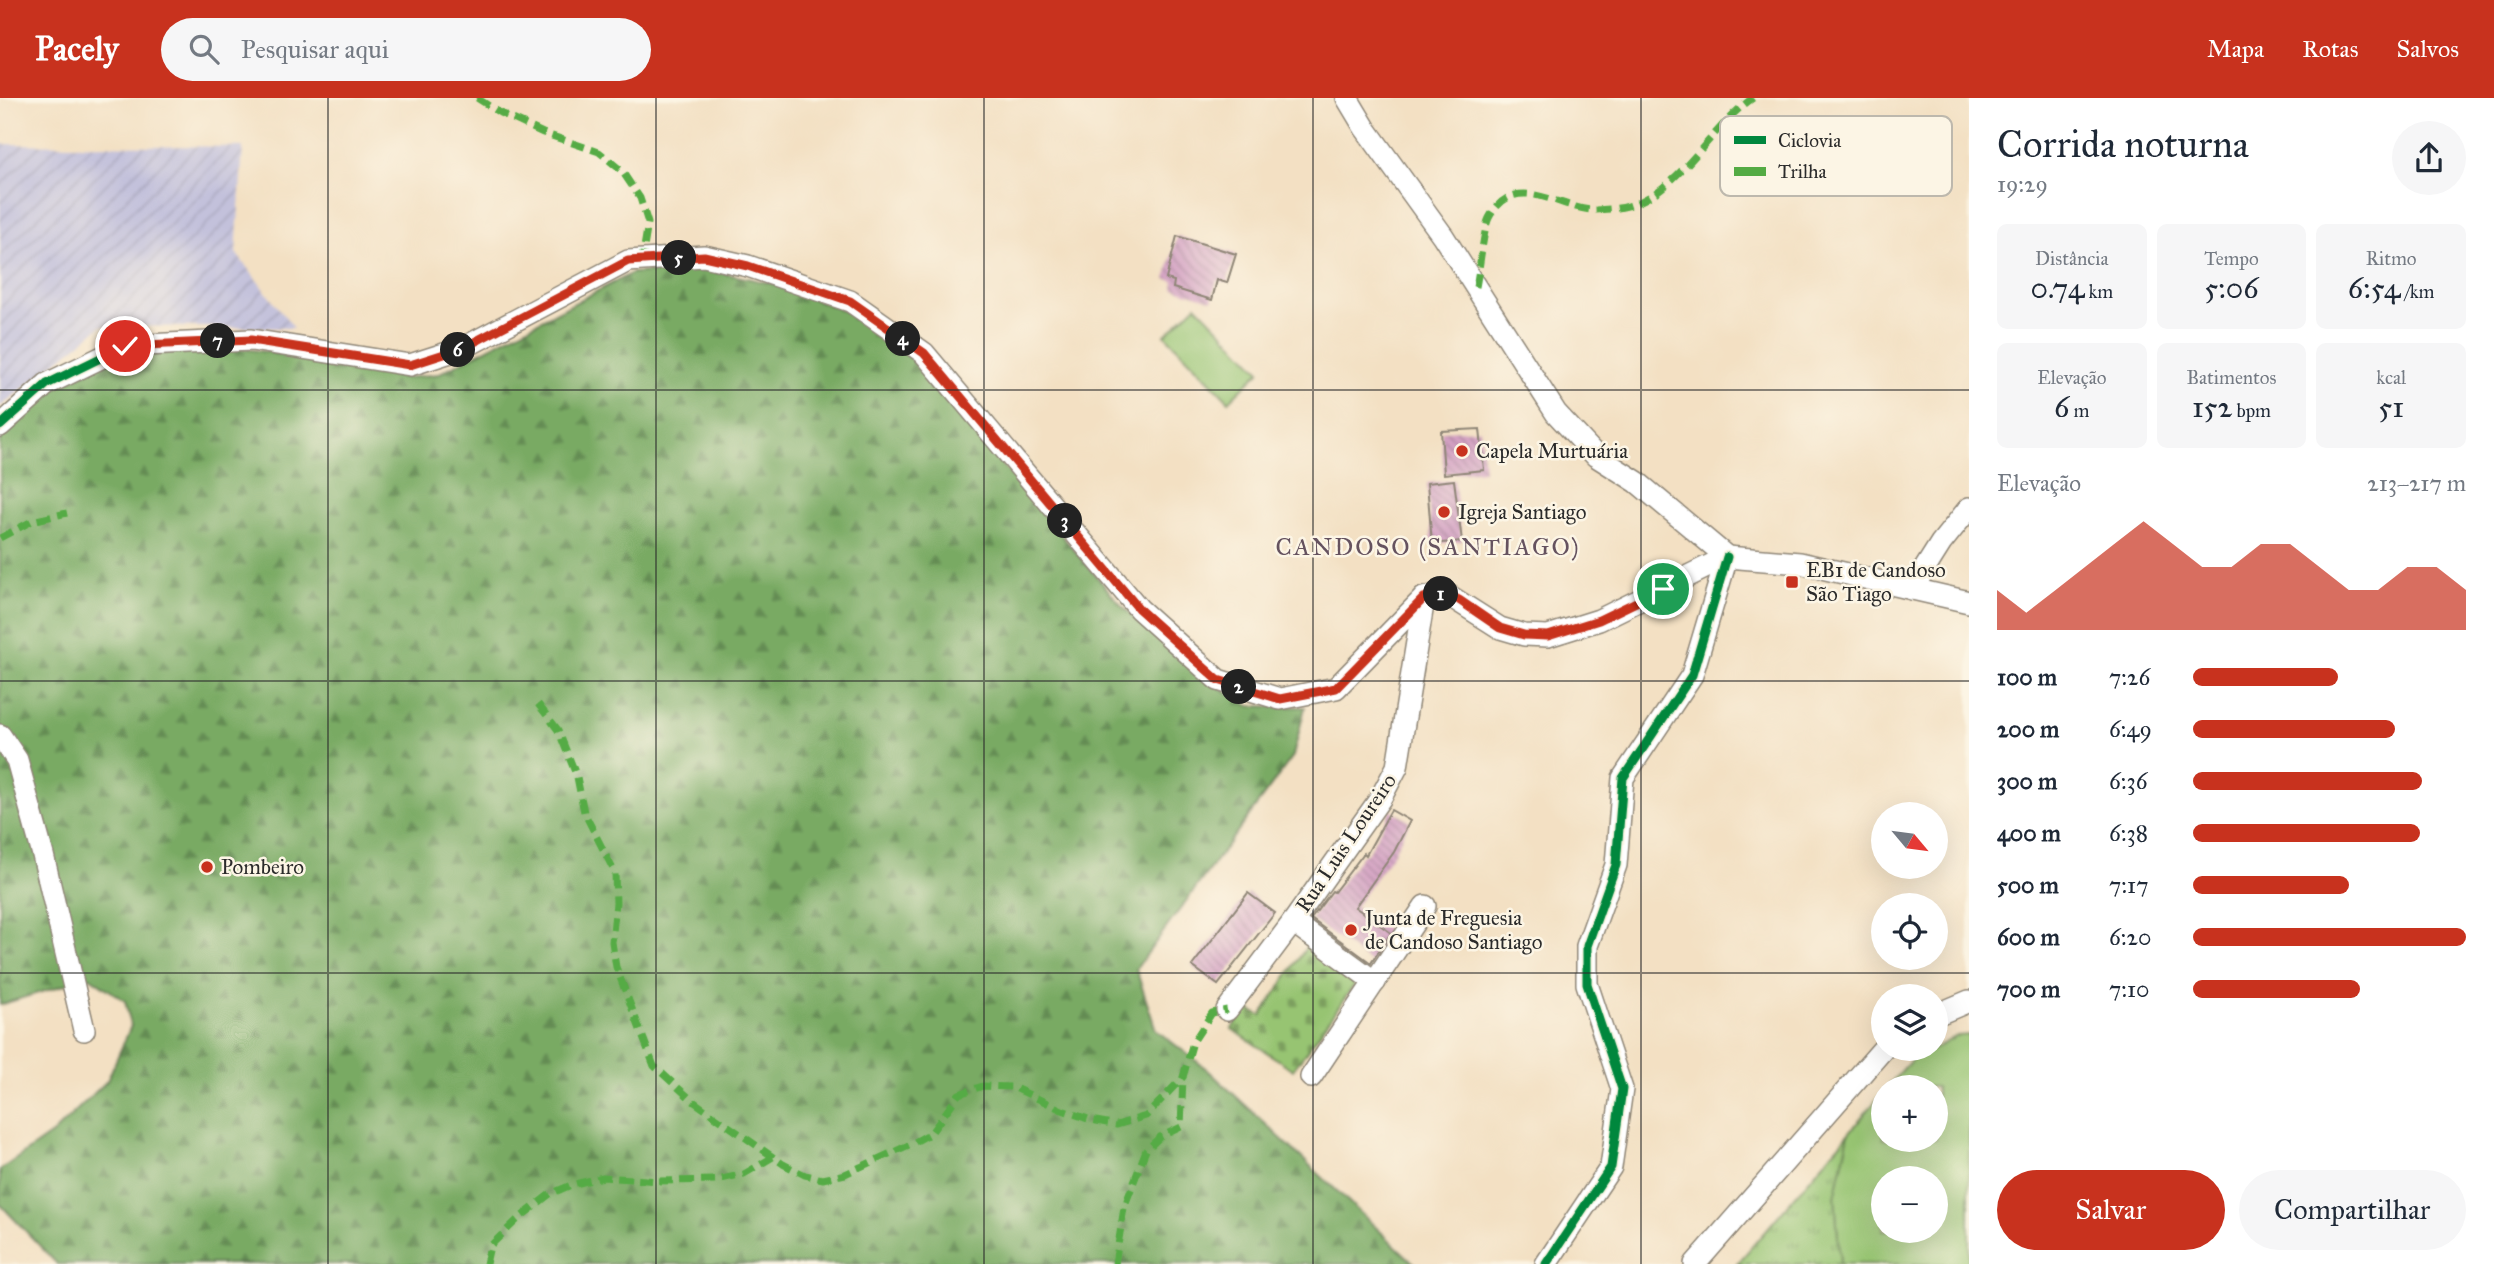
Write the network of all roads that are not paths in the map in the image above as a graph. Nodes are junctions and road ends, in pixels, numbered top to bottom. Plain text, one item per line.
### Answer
1 (1347, 98) edge
2 (0, 426) edge
3 (1969, 508) edge
4 (1727, 557) junction
5 (1912, 589) junction
6 (1424, 598) junction
7 (1969, 602) edge
8 (0, 735) edge
9 (1426, 906) dead end
10 (1293, 922) junction
11 (1375, 982) junction
12 (1969, 1001) edge
13 (1227, 1010) dead end
14 (1948, 1010) edge
15 (84, 1030) dead end
16 (1873, 1061) edge
17 (1311, 1077) dead end
18 (1546, 1264) edge
19 (1695, 1264) edge

1 - 4 street
2 - 6 street
3 - 5 street
4 - 5 street
4 - 6 street
4 - 18 street
5 - 7 street
6 - 10 street, Rua Luis Loureiro
8 - 15 street
9 - 11 street
10 - 11 street, Rua Luis Loureiro
10 - 13 street, Rua Luis Loureiro
11 - 17 street
12 - 14 street
16 - 19 street

